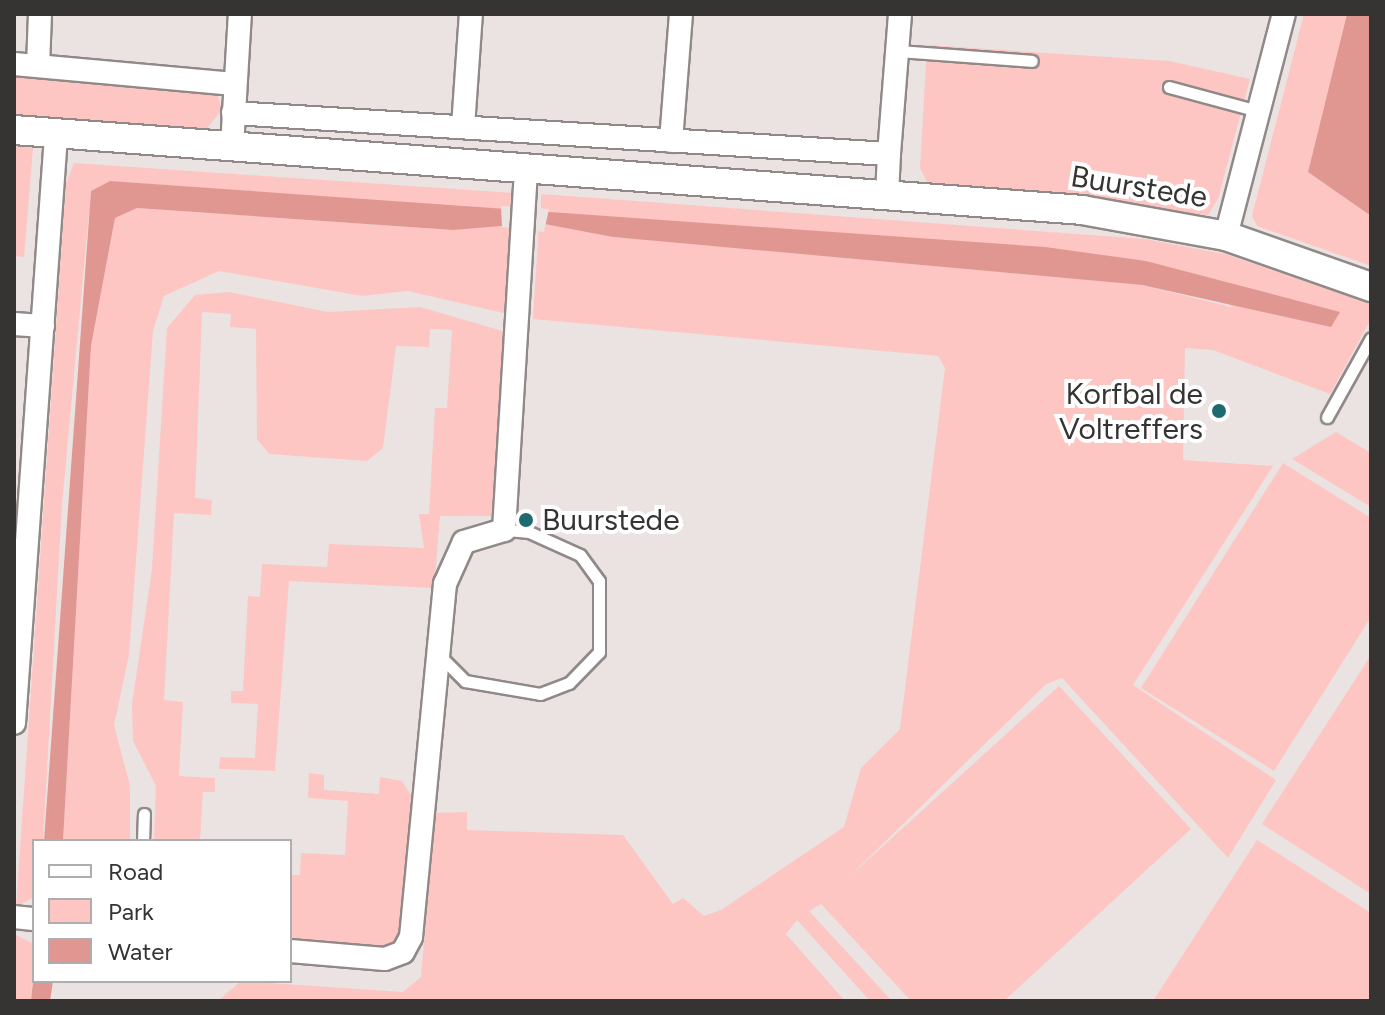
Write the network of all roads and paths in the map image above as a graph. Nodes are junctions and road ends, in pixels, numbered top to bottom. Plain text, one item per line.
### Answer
1 (40, 14) edge
2 (240, 14) edge
3 (471, 14) edge
4 (681, 14) edge
5 (900, 14) edge
6 (1284, 14) edge
7 (897, 51) junction
8 (1032, 61) dead end
9 (14, 64) edge
10 (38, 66) junction
11 (234, 84) junction
12 (1169, 87) dead end
13 (1258, 111) junction
14 (233, 113) junction
15 (463, 127) junction
16 (14, 130) edge
17 (56, 135) junction
18 (671, 141) junction
19 (232, 147) junction
20 (889, 154) junction
21 (526, 169) junction
22 (887, 195) junction
23 (1226, 236) junction
24 (1371, 287) edge
25 (14, 324) edge
26 (43, 326) junction
27 (1371, 338) edge
28 (1327, 417) dead end
29 (22, 493) edge
30 (504, 530) junction
31 (20, 570) edge
32 (439, 655) junction
33 (14, 723) edge
34 (144, 814) dead end
35 (143, 839) edge
36 (292, 951) edge

1 - 10 street
2 - 11 street
3 - 15 street
4 - 18 street
5 - 7 street
6 - 13 street
7 - 8 lane
7 - 20 street
9 - 10 street
10 - 11 street
11 - 14 street
12 - 13 lane
13 - 23 street
14 - 15 street
14 - 19 street
15 - 18 street
16 - 17 street, Buurstede
17 - 19 street, Buurstede
17 - 26 street
18 - 20 street
19 - 21 street, Buurstede
20 - 22 street
21 - 22 street, Buurstede
21 - 30 street
22 - 23 street, Buurstede
23 - 24 street, Buurstede
25 - 26 street
26 - 29 street
27 - 28 lane
29 - 31 street
30 - 32 street
30 - 32 lane
31 - 33 street
32 - 36 street
34 - 35 lane

